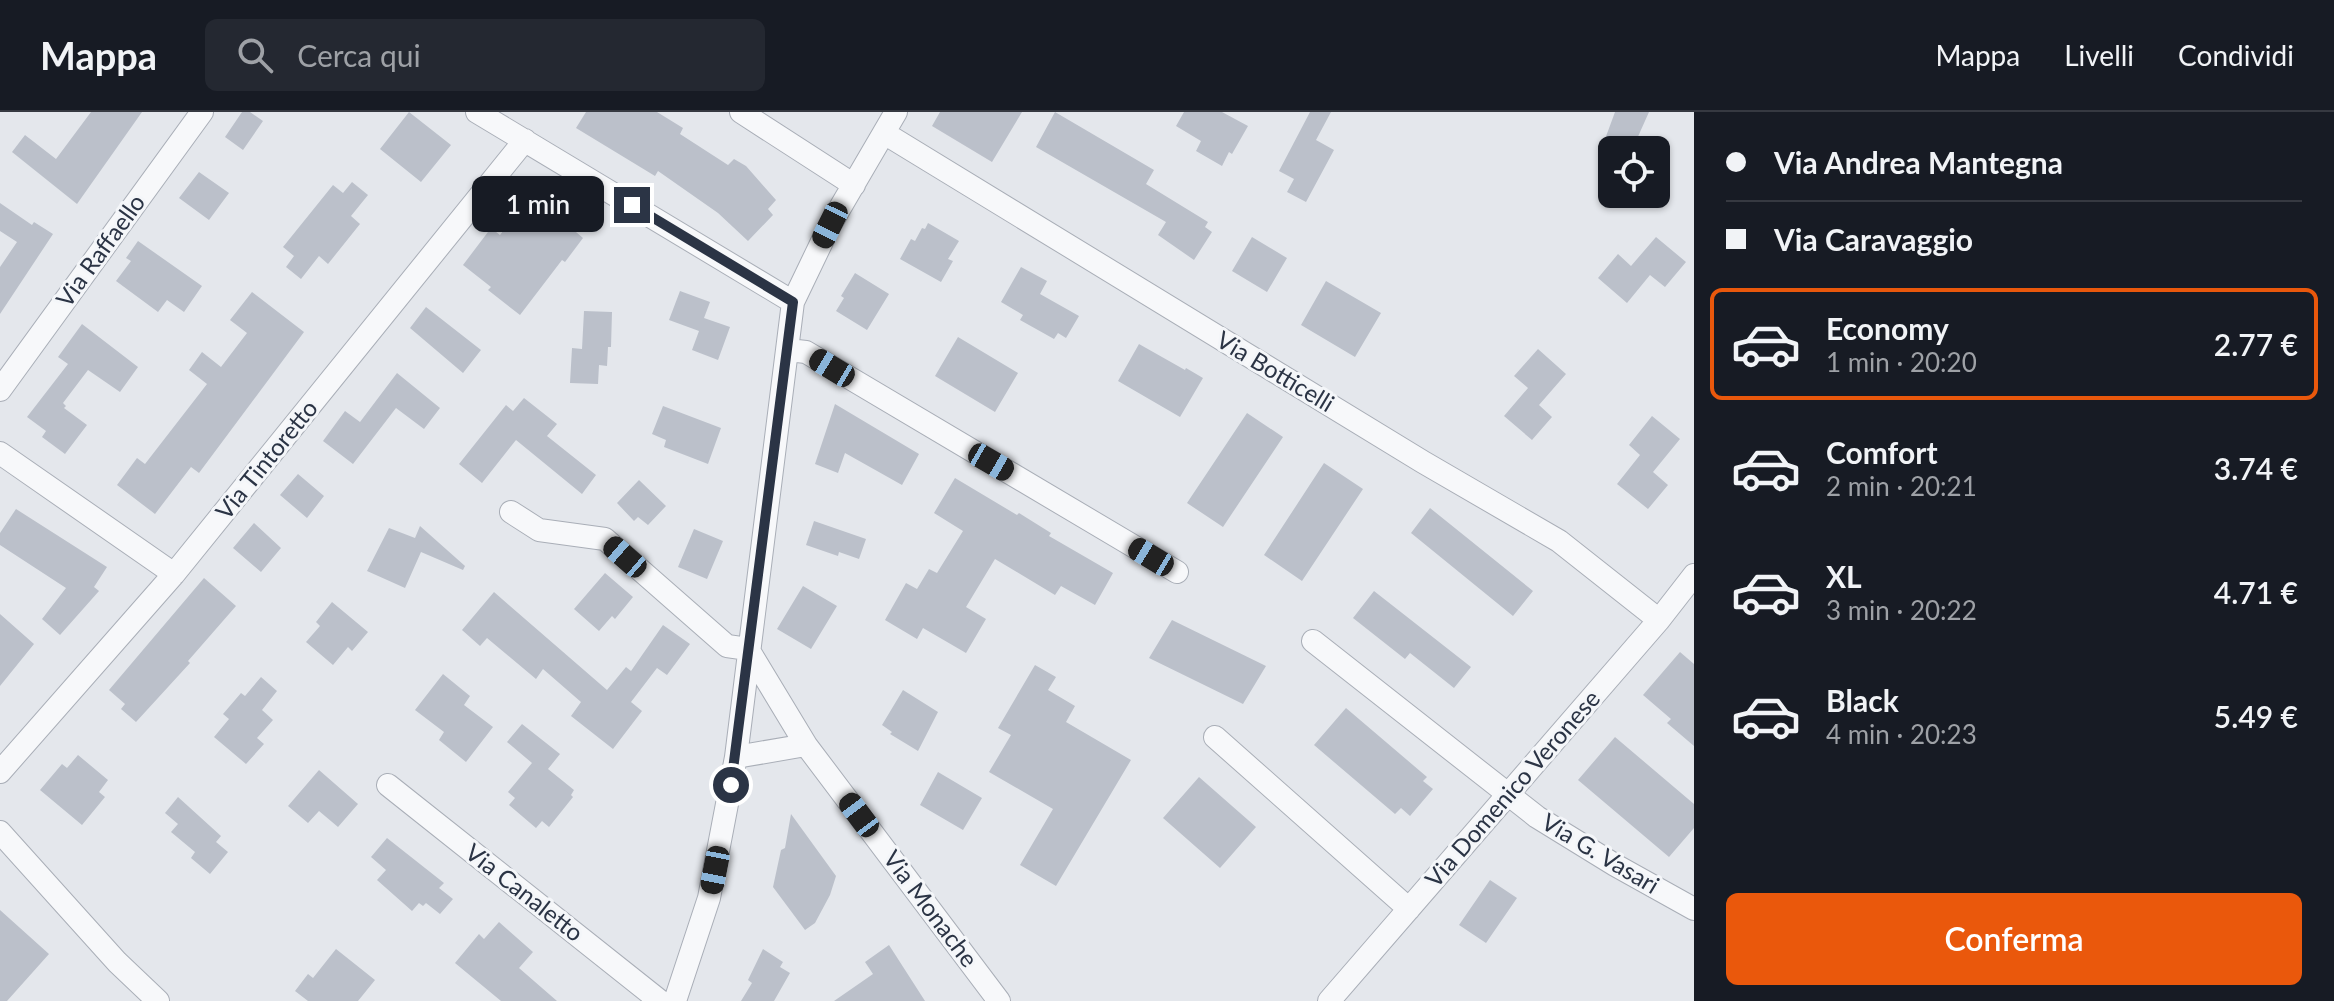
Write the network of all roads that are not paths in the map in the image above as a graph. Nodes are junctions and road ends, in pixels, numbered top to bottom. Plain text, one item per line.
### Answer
1 (202, 112) edge
2 (477, 112) edge
3 (741, 112) edge
4 (896, 112) edge
5 (884, 133) junction
6 (525, 140) junction
7 (854, 185) junction
8 (793, 302) junction
9 (788, 350) junction
10 (0, 390) edge
11 (0, 453) edge
12 (511, 512) dead end
13 (1177, 572) dead end
14 (174, 574) junction
15 (1694, 575) edge
16 (1659, 620) junction
17 (1313, 641) dead end
18 (748, 649) junction
19 (1215, 737) dead end
20 (806, 745) junction
21 (736, 757) junction
22 (0, 772) edge
23 (388, 785) dead end
24 (1508, 794) junction
25 (0, 832) edge
26 (1409, 909) junction
27 (1694, 909) edge
28 (158, 1001) edge
29 (660, 1001) edge
30 (675, 1001) edge
31 (999, 1001) edge
32 (1329, 1001) edge

1 - 10 street, Via Raffaello
2 - 6 street
3 - 7 street
4 - 5 street
5 - 7 street
5 - 16 street, Via Botticelli
6 - 8 street
6 - 14 street, Via Tintoretto
7 - 8 street
8 - 9 street
9 - 13 street
9 - 18 street
11 - 14 street
12 - 18 street
14 - 22 street, Via Tintoretto
15 - 16 street, Via Domenico Veronese
16 - 24 street, Via Domenico Veronese
17 - 24 street, Via G. Vasari
18 - 20 street, Via Monache
18 - 21 street
19 - 26 street
20 - 21 street
20 - 31 street, Via Monache
21 - 30 street
23 - 29 street, Via Canaletto
24 - 26 street, Via Domenico Veronese
24 - 27 street, Via G. Vasari
25 - 28 street
26 - 32 street, Via Domenico Veronese

